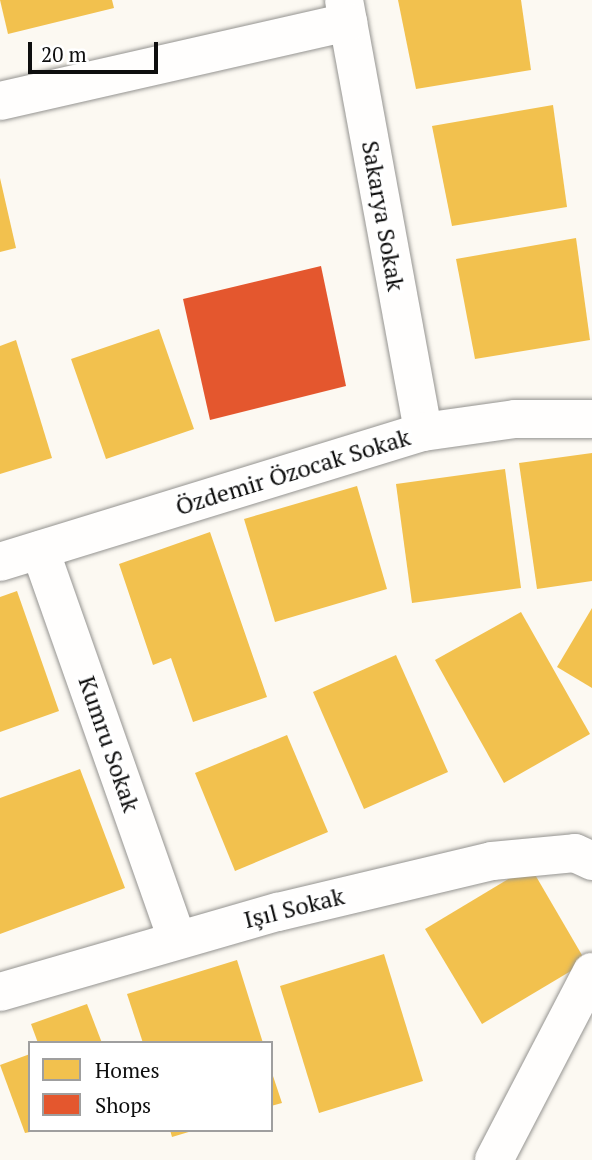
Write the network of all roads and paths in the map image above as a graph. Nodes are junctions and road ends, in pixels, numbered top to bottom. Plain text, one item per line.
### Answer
1 (346, 11) edge
2 (0, 101) edge
3 (592, 419) edge
4 (423, 432) junction
5 (40, 550) junction
6 (0, 562) edge
7 (592, 861) edge
8 (177, 939) junction
9 (592, 972) edge
10 (0, 992) edge
11 (494, 1160) edge

1 - 2 street
1 - 4 street, Sakarya Sokak
3 - 4 street, Özdemir Özocak Sokak
4 - 5 street, Özdemir Özocak Sokak
5 - 6 street, Özdemir Özocak Sokak
5 - 8 street, Kumru Sokak
7 - 8 street, Işıl Sokak
8 - 10 street, Işıl Sokak
9 - 11 street

